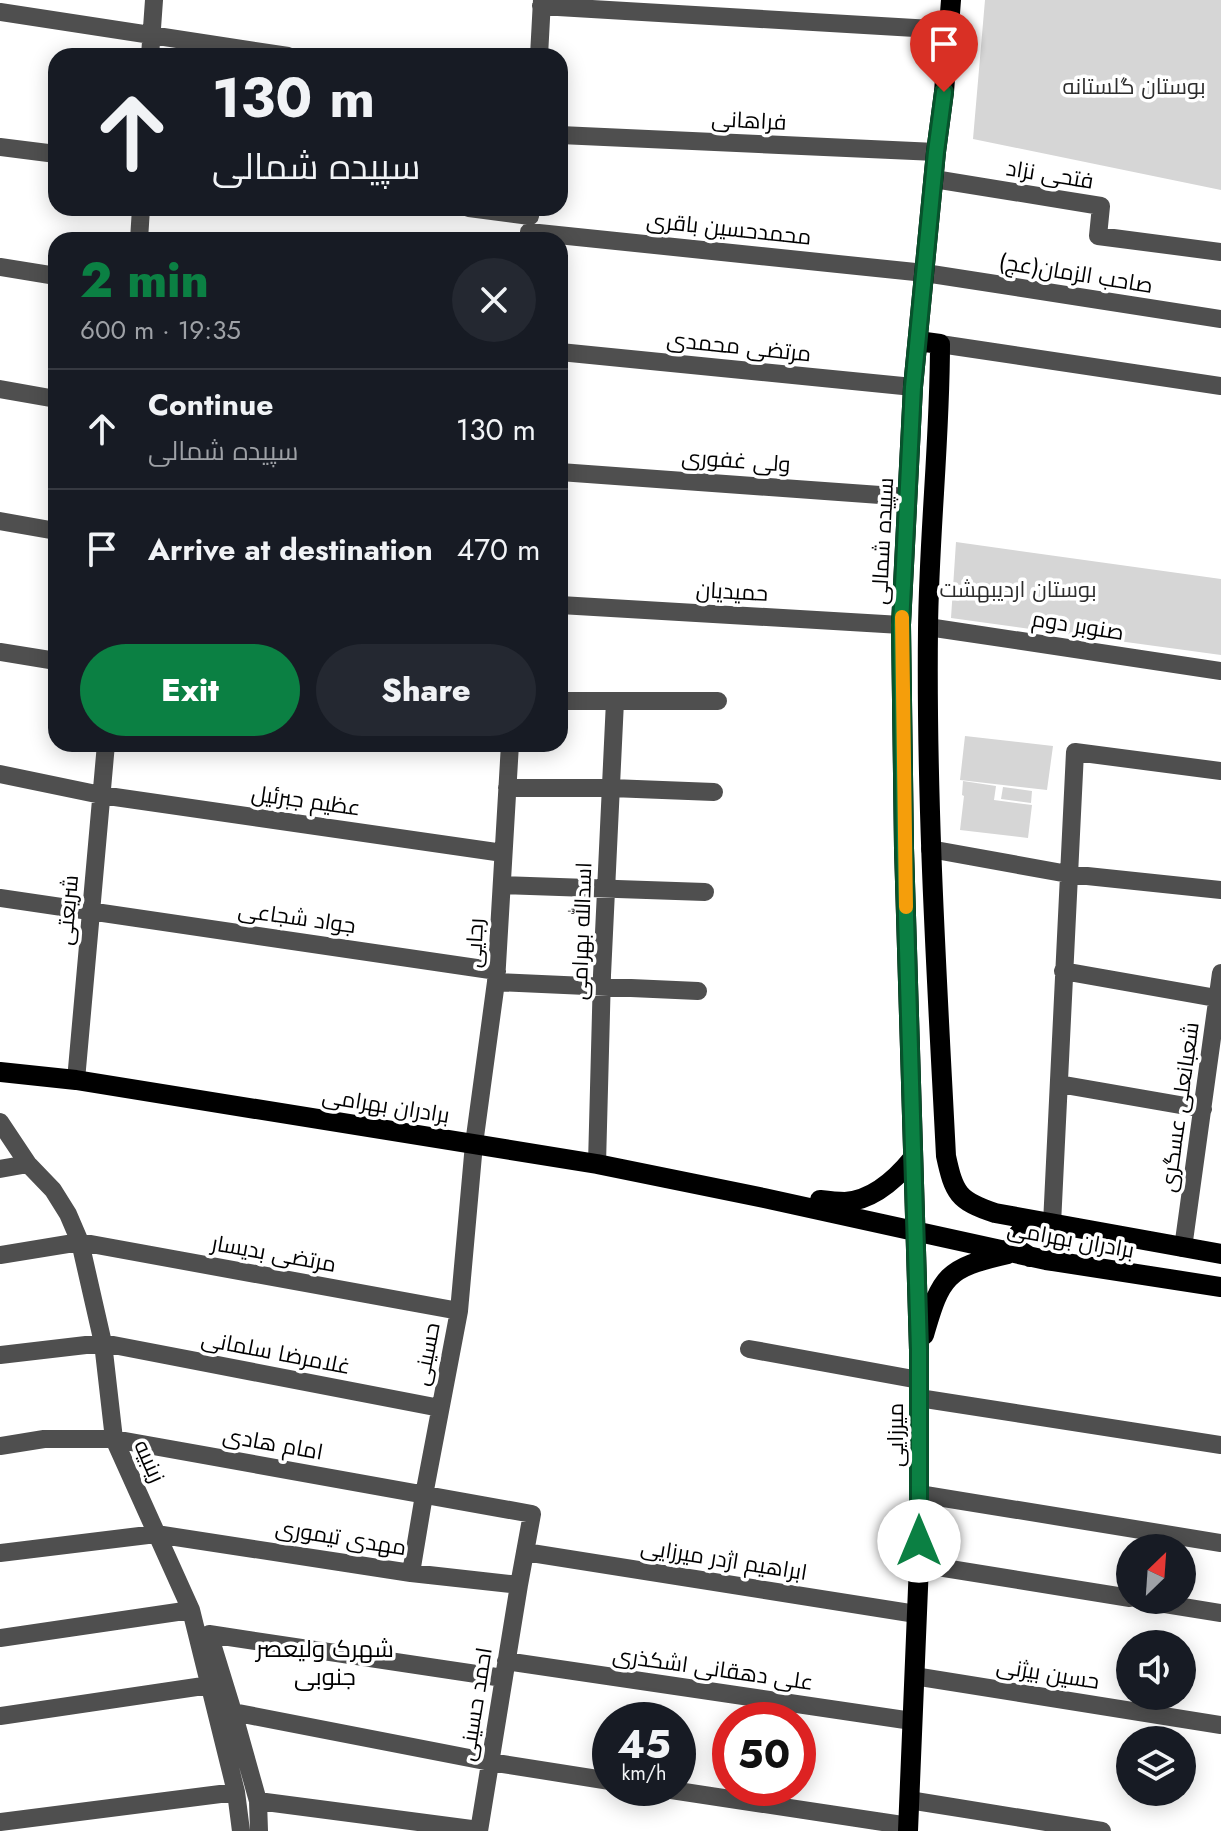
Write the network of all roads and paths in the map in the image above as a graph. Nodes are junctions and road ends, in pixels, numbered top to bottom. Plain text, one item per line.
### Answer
1 (154, 0) edge
2 (951, 0) edge
3 (541, 3) edge
4 (0, 12) edge
5 (949, 30) junction
6 (152, 35) junction
7 (151, 48) edge
8 (236, 48) edge
9 (539, 48) edge
10 (568, 135) edge
11 (0, 147) edge
12 (936, 152) junction
13 (48, 153) edge
14 (934, 179) junction
15 (500, 216) edge
16 (530, 224) edge
17 (1221, 252) edge
18 (0, 267) edge
19 (925, 273) junction
20 (48, 275) edge
21 (1221, 319) edge
22 (918, 341) junction
23 (940, 344) junction
24 (568, 353) edge
25 (1221, 386) edge
26 (913, 387) junction
27 (0, 389) edge
28 (48, 398) edge
29 (568, 473) edge
30 (908, 497) junction
31 (0, 521) edge
32 (48, 530) edge
33 (568, 605) edge
34 (901, 625) junction
35 (928, 627) junction
36 (0, 652) edge
37 (48, 660) edge
38 (1221, 671) edge
39 (568, 701) edge
40 (615, 701) junction
41 (718, 701) dead end
42 (903, 731) junction
43 (929, 732) junction
44 (105, 752) edge
45 (509, 752) edge
46 (1221, 771) edge
47 (0, 774) edge
48 (507, 788) junction
49 (611, 788) junction
50 (714, 792) dead end
51 (101, 795) junction
52 (930, 849) junction
53 (503, 853) junction
54 (1068, 874) junction
55 (502, 885) junction
56 (606, 890) junction
57 (1221, 890) edge
58 (705, 892) dead end
59 (0, 898) edge
60 (91, 911) junction
61 (906, 912) junction
62 (933, 912) junction
63 (1063, 971) junction
64 (1221, 973) edge
65 (496, 976) junction
66 (602, 987) junction
67 (698, 991) dead end
68 (1220, 999) edge
69 (0, 1072) edge
70 (76, 1080) junction
71 (1059, 1084) junction
72 (1203, 1109) junction
73 (0, 1122) edge
74 (474, 1144) junction
75 (913, 1158) junction
76 (28, 1164) junction
77 (597, 1164) junction
78 (0, 1169) edge
79 (764, 1198) junction
80 (1047, 1223) junction
81 (914, 1231) junction
82 (80, 1242) junction
83 (1183, 1248) junction
84 (1221, 1254) edge
85 (0, 1255) edge
86 (1021, 1255) junction
87 (1221, 1287) edge
88 (459, 1311) junction
89 (103, 1343) junction
90 (749, 1349) dead end
91 (919, 1350) junction
92 (0, 1355) edge
93 (919, 1389) junction
94 (440, 1408) junction
95 (114, 1439) junction
96 (1221, 1445) edge
97 (0, 1446) edge
98 (919, 1494) junction
99 (424, 1495) junction
100 (156, 1534) junction
101 (1221, 1543) edge
102 (525, 1552) junction
103 (0, 1553) edge
104 (919, 1564) junction
105 (411, 1573) junction
106 (519, 1585) junction
107 (1116, 1596) edge
108 (1196, 1609) edge
109 (191, 1610) junction
110 (1221, 1613) edge
111 (916, 1614) junction
112 (0, 1638) edge
113 (505, 1670) junction
114 (914, 1676) junction
115 (210, 1685) junction
116 (233, 1712) junction
117 (0, 1716) edge
118 (912, 1721) junction
119 (1221, 1725) edge
120 (490, 1762) junction
121 (592, 1778) edge
122 (236, 1792) junction
123 (696, 1794) edge
124 (909, 1800) junction
125 (258, 1801) junction
126 (0, 1822) edge
127 (908, 1829) edge
128 (479, 1830) edge
129 (241, 1831) edge
130 (259, 1831) edge
131 (1102, 1831) edge

1 - 6 street
2 - 5 main road, سپیده شمالی
3 - 5 street
3 - 9 street
4 - 6 street
5 - 12 main road, سپیده شمالی
6 - 7 street
6 - 8 street
10 - 12 street, فراهانی
11 - 13 street
12 - 14 main road, سپیده شمالی
14 - 17 street, فتحی نزاد
14 - 19 main road, سپیده شمالی
15 - 16 street, محمدحسین باقری
16 - 19 street, محمدحسین باقری
18 - 20 street
19 - 21 street, صاحب الزمان(عج)
19 - 22 main road, سپیده شمالی
22 - 23 main road
22 - 26 main road, سپیده شمالی
23 - 25 street
23 - 35 main road
24 - 26 street, مرتضی محمدی
26 - 30 main road, سپیده شمالی
27 - 28 street
29 - 30 street, ولی غفوری
30 - 34 main road, سپیده شمالی
31 - 32 street
33 - 34 street, حمیدیان
34 - 42 main road, سپیده شمالی
35 - 38 street, صنوبر دوم
35 - 43 main road
36 - 37 street
39 - 40 street
40 - 41 street
40 - 49 street, اسدالله بهرامی
42 - 43 main road
42 - 61 main road, سپیده شمالی
43 - 52 main road
44 - 51 street, شریعتی
45 - 48 street, رجایی
46 - 54 street
47 - 51 street, عظیم جبرئیل
48 - 49 street
48 - 53 street, رجایی
49 - 50 street
49 - 56 street, اسدالله بهرامی
51 - 53 street, عظیم جبرئیل
51 - 60 street, شریعتی
52 - 54 street
52 - 62 main road
53 - 55 street, رجایی
54 - 57 street
54 - 63 street
55 - 56 street
55 - 65 street, رجایی
56 - 58 street
56 - 66 street, اسدالله بهرامی
59 - 60 street, جواد شجاعی
60 - 65 street, جواد شجاعی
60 - 70 street, شریعتی
61 - 62 main road
61 - 75 main road, سپیده شمالی
62 - 80 main road, برادران بهرامی
63 - 68 street
63 - 71 street
64 - 68 street, شعبانعلی عسگری
65 - 66 street, جواد شجاعی
65 - 74 street, رجایی
66 - 67 street, جواد شجاعی
66 - 77 street, اسدالله بهرامی
68 - 72 street, شعبانعلی عسگری
69 - 70 main road, برادران بهرامی
70 - 74 main road, برادران بهرامی
71 - 72 street
71 - 80 street
72 - 83 street, شعبانعلی عسگری
73 - 76 street, زینبیه
74 - 77 main road, برادران بهرامی
74 - 88 street, حسینی
75 - 79 main road
75 - 81 main road, سپیده شمالی
76 - 78 street
76 - 82 street, زینبیه
77 - 79 main road, برادران بهرامی
79 - 81 main road, برادران بهرامی
80 - 83 main road, برادران بهرامی
80 - 86 main road
81 - 86 main road, برادران بهرامی
81 - 91 main road, میرزایی
82 - 85 street, مرتضی بدیسار
82 - 88 street, مرتضی بدیسار
82 - 89 street, زینبیه
83 - 84 main road, برادران بهرامی
86 - 87 main road, برادران بهرامی
86 - 91 main road
88 - 94 street, حسینی
89 - 92 street, غلامرضا سلمانی
89 - 94 street, غلامرضا سلمانی
89 - 95 street, زینبیه
90 - 93 street
91 - 93 main road, میرزایی
93 - 96 street
93 - 98 main road, میرزایی
94 - 99 street, حسینی
95 - 97 street, امام هادی
95 - 99 street, امام هادی
95 - 100 street, زینبیه
98 - 101 street
98 - 104 main road, میرزایی
99 - 102 street, احمد حسینی
99 - 105 street, حسینی
100 - 103 street, مهدی تیموری
100 - 105 street, مهدی تیموری
100 - 109 street, زینبیه
102 - 106 street, احمد حسینی
102 - 111 street, ابراهیم اژدر میرزایی
104 - 107 street
104 - 111 main road, میرزایی
105 - 106 street, مهدی تیموری
106 - 113 street, احمد حسینی
108 - 110 street
109 - 112 street
109 - 115 street, زینبیه
111 - 114 main road, میرزایی
113 - 116 street, علی دهقانی اشکذری
113 - 118 street, علی دهقانی اشکذری
113 - 120 street, احمد حسینی
114 - 118 main road, میرزایی
114 - 119 street, حسین بیژنی
115 - 117 street
115 - 122 street, زینبیه
116 - 120 street
116 - 125 street
118 - 124 main road, میرزایی
120 - 121 street
120 - 128 street, احمد حسینی
122 - 126 street
122 - 129 street, زینبیه
123 - 127 street
124 - 127 main road, میرزایی
124 - 131 street
125 - 128 street
125 - 130 street

